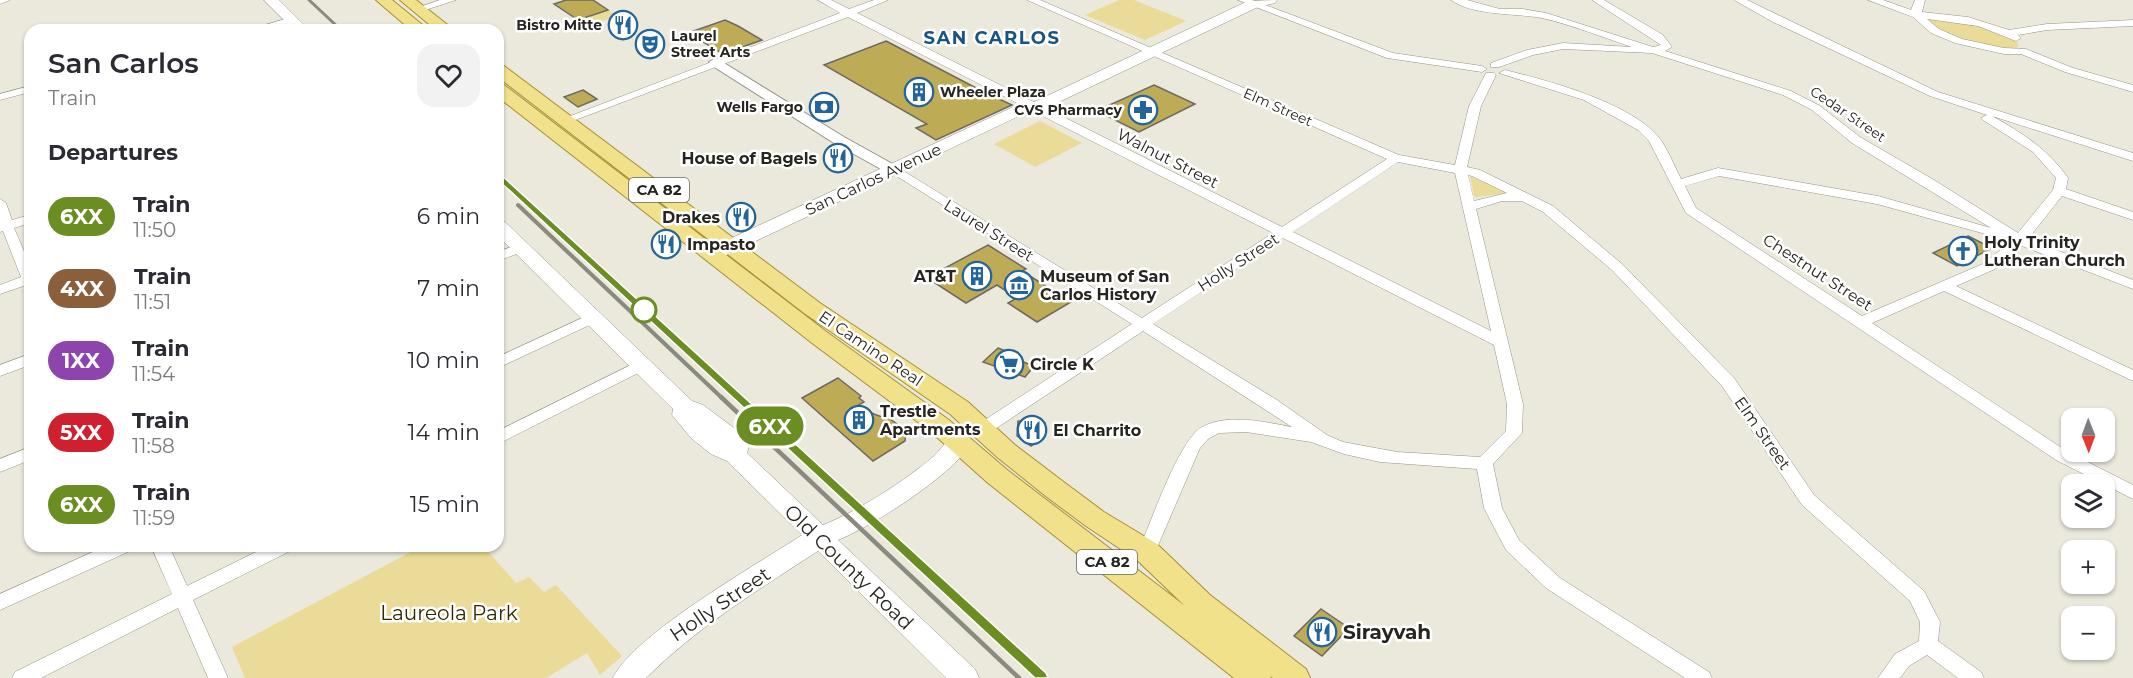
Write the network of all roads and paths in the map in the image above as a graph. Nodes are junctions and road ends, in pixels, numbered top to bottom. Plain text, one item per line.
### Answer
1 (5, 0) edge
2 (271, 0) edge
3 (383, 0) edge
4 (393, 0) edge
5 (451, 0) edge
6 (823, 0) edge
7 (883, 0) edge
8 (1032, 0) edge
9 (1270, 0) edge
10 (1456, 0) edge
11 (1597, 0) edge
12 (1739, 0) edge
13 (1874, 0) edge
14 (1920, 0) edge
15 (0, 1) edge
16 (1250, 1) edge
17 (413, 5) edge
18 (849, 13) junction
19 (1917, 15) junction
20 (2133, 23) edge
21 (296, 24) edge
22 (414, 24) edge
23 (438, 24) edge
24 (1652, 33) junction
25 (2009, 33) junction
26 (1655, 51) junction
27 (2022, 51) junction
28 (1152, 52) junction
29 (716, 62) junction
30 (1710, 67) junction
31 (1493, 70) junction
32 (504, 74) edge
33 (2133, 89) edge
34 (24, 91) edge
35 (504, 94) edge
36 (0, 97) edge
37 (1961, 103) junction
38 (1034, 108) junction
39 (566, 120) junction
40 (546, 126) junction
41 (2133, 157) edge
42 (1396, 158) junction
43 (1460, 169) junction
44 (898, 173) junction
45 (1679, 184) junction
46 (2059, 191) junction
47 (1528, 198) junction
48 (0, 203) edge
49 (1468, 207) junction
50 (1971, 209) junction
51 (2133, 216) edge
52 (24, 221) edge
53 (1953, 221) junction
54 (3, 227) edge
55 (504, 232) edge
56 (1281, 234) junction
57 (2019, 240) junction
58 (519, 248) junction
59 (504, 254) edge
60 (727, 255) junction
61 (24, 268) edge
62 (24, 282) edge
63 (2133, 285) edge
64 (1945, 286) junction
65 (0, 290) edge
66 (593, 318) junction
67 (1861, 322) junction
68 (1142, 325) junction
69 (1500, 342) junction
70 (504, 360) edge
71 (24, 361) edge
72 (641, 365) junction
73 (0, 371) edge
74 (2133, 376) edge
75 (983, 429) junction
76 (504, 435) edge
77 (1321, 439) junction
78 (959, 444) junction
79 (24, 456) edge
80 (1484, 463) junction
81 (0, 466) edge
82 (2133, 493) edge
83 (819, 537) junction
84 (111, 552) edge
85 (163, 552) edge
86 (272, 552) edge
87 (1147, 552) junction
88 (183, 598) junction
89 (0, 602) edge
90 (1928, 645) junction
91 (22, 678) edge
92 (218, 678) edge
93 (627, 678) edge
94 (965, 678) edge
95 (1256, 678) edge
96 (1294, 678) edge
97 (1702, 678) edge
98 (1888, 678) edge
99 (1974, 678) edge

1 - 15 street
2 - 21 main road
3 - 22 main road
4 - 17 main road
5 - 17 street
6 - 18 street, Walnut Street
7 - 18 street
8 - 28 street, Elm Street
9 - 16 main road, San Carlos Avenue
10 - 26 street, Cedar Street
11 - 24 street
12 - 37 street
13 - 19 street
14 - 19 street
16 - 28 main road, San Carlos Avenue
16 - 31 street, Chestnut Street
17 - 23 main road
18 - 29 street
18 - 38 street, Walnut Street
19 - 25 street
19 - 27 street
20 - 25 street
24 - 26 street
24 - 30 street
25 - 27 street
26 - 30 street, Cedar Street
26 - 31 street
27 - 33 street
28 - 38 main road, San Carlos Avenue
28 - 42 street, Elm Street
29 - 39 street
29 - 44 street, Laurel Street
30 - 50 street, Cedar Street
31 - 43 street
31 - 45 street, Chestnut Street
32 - 39 main road, El Camino Real / CA 82
34 - 36 street
35 - 40 main road, El Camino Real / CA 82
37 - 41 street
37 - 46 street
38 - 44 main road, San Carlos Avenue
38 - 56 street, Walnut Street
39 - 40 main road
39 - 60 main road, El Camino Real / CA 82
40 - 60 main road, El Camino Real / CA 82
42 - 43 street, Elm Street
42 - 56 street, Holly Street
43 - 47 street, Elm Street
43 - 49 street
44 - 60 main road, San Carlos Avenue
44 - 68 street, Laurel Street
45 - 53 street
45 - 67 street, Chestnut Street
46 - 51 street
46 - 57 street
47 - 49 street
47 - 90 street, Elm Street
48 - 54 street
49 - 69 street
50 - 53 street
50 - 57 street, Cedar Street
52 - 54 street
53 - 57 street
54 - 61 street
55 - 58 main road, Old County Road
56 - 68 street, Holly Street
56 - 69 street, Walnut Street
57 - 63 street, Cedar Street
57 - 64 street
58 - 59 street
58 - 66 main road, Old County Road
60 - 75 main road, El Camino Real / CA 82
60 - 78 main road, El Camino Real / CA 82
62 - 65 street
64 - 67 street
64 - 74 street
66 - 70 street
66 - 72 main road, Old County Road
67 - 82 street, Chestnut Street
68 - 75 street, Holly Street
68 - 77 street, Laurel Street
69 - 80 street
71 - 73 street
72 - 76 street
72 - 83 main road, Old County Road
75 - 78 main road, Holly Street
75 - 87 main road, El Camino Real / CA 82
77 - 80 street
77 - 87 street
78 - 83 main road, Holly Street
78 - 95 main road, El Camino Real / CA 82
79 - 81 street
80 - 97 street
83 - 93 main road, Holly Street
83 - 94 main road, Old County Road
84 - 89 street
85 - 88 street
86 - 88 street
87 - 96 main road, El Camino Real / CA 82
88 - 91 street
88 - 92 street
90 - 98 street
90 - 99 street

